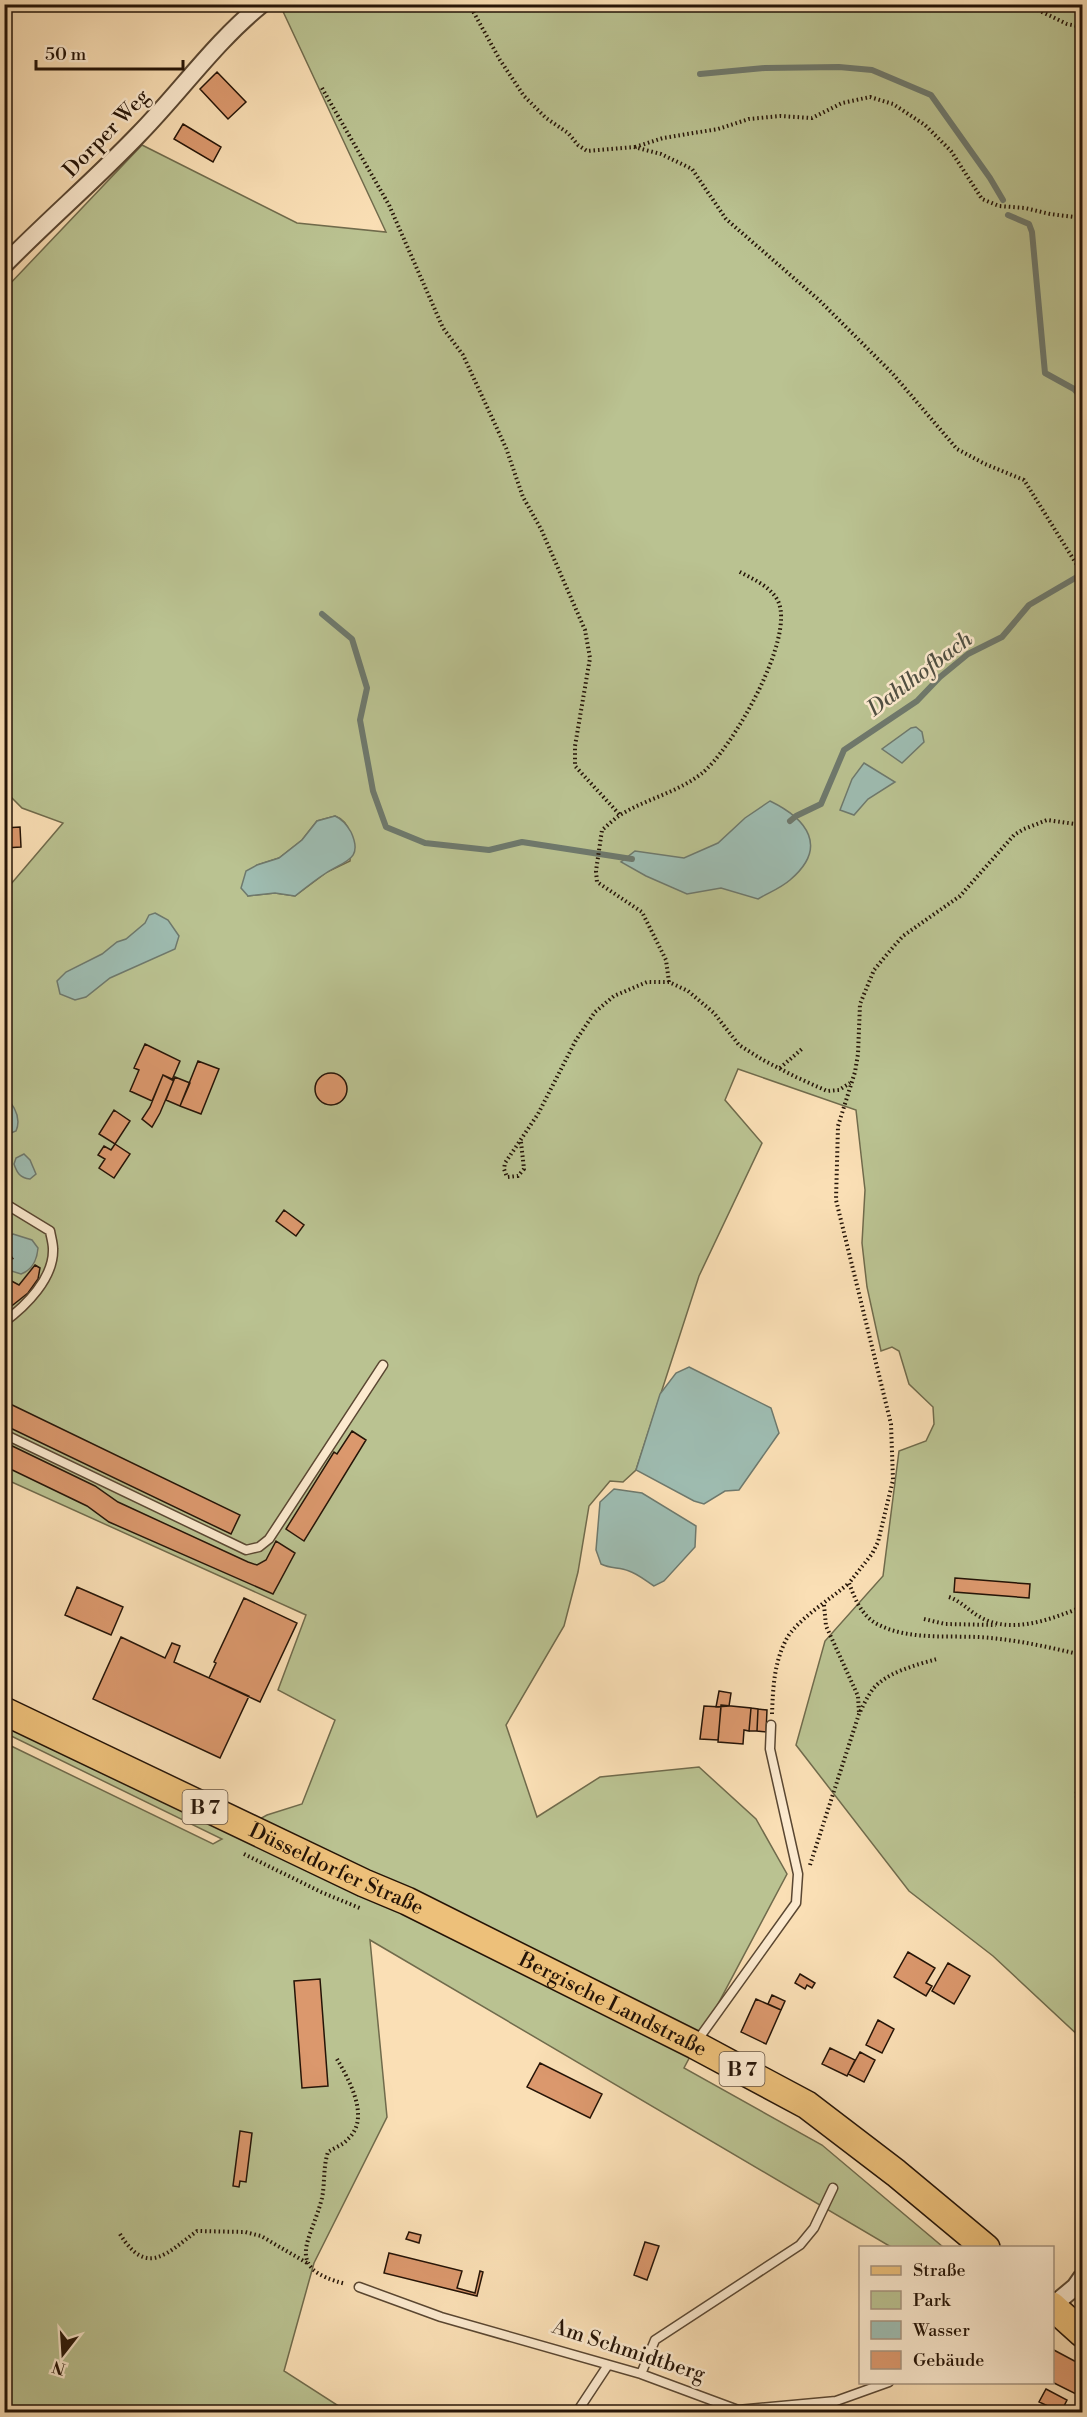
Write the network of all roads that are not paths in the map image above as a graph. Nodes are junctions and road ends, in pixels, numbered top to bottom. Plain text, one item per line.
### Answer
1 (262, 4) edge
2 (4, 265) edge
3 (4, 1203) edge
4 (4, 1322) edge
5 (383, 1365) dead end
6 (4, 1434) edge
7 (4, 1711) edge
8 (771, 1725) road end
9 (471, 1934) joint
10 (695, 2045) junction
11 (833, 2188) dead end
12 (985, 2246) edge
13 (1083, 2277) edge
14 (359, 2286) road end
15 (1054, 2305) edge
16 (1054, 2307) edge
17 (1083, 2333) edge
18 (608, 2365) junction
19 (641, 2374) junction
20 (883, 2384) edge
21 (577, 2412) edge

1 - 2 street, Dorper Weg
3 - 4 lane
5 - 6 lane
7 - 9 main road, Düsseldorfer Straße / B 7
8 - 10 lane
9 - 10 main road, Bergische Landstraße / B 7
10 - 12 main road, Bergische Landstraße / B 7
11 - 19 lane
13 - 15 street
14 - 18 lane, Am Schmidtberg
16 - 17 main road
18 - 19 lane, Am Schmidtberg
18 - 21 lane
19 - 20 lane, Am Schmidtberg

